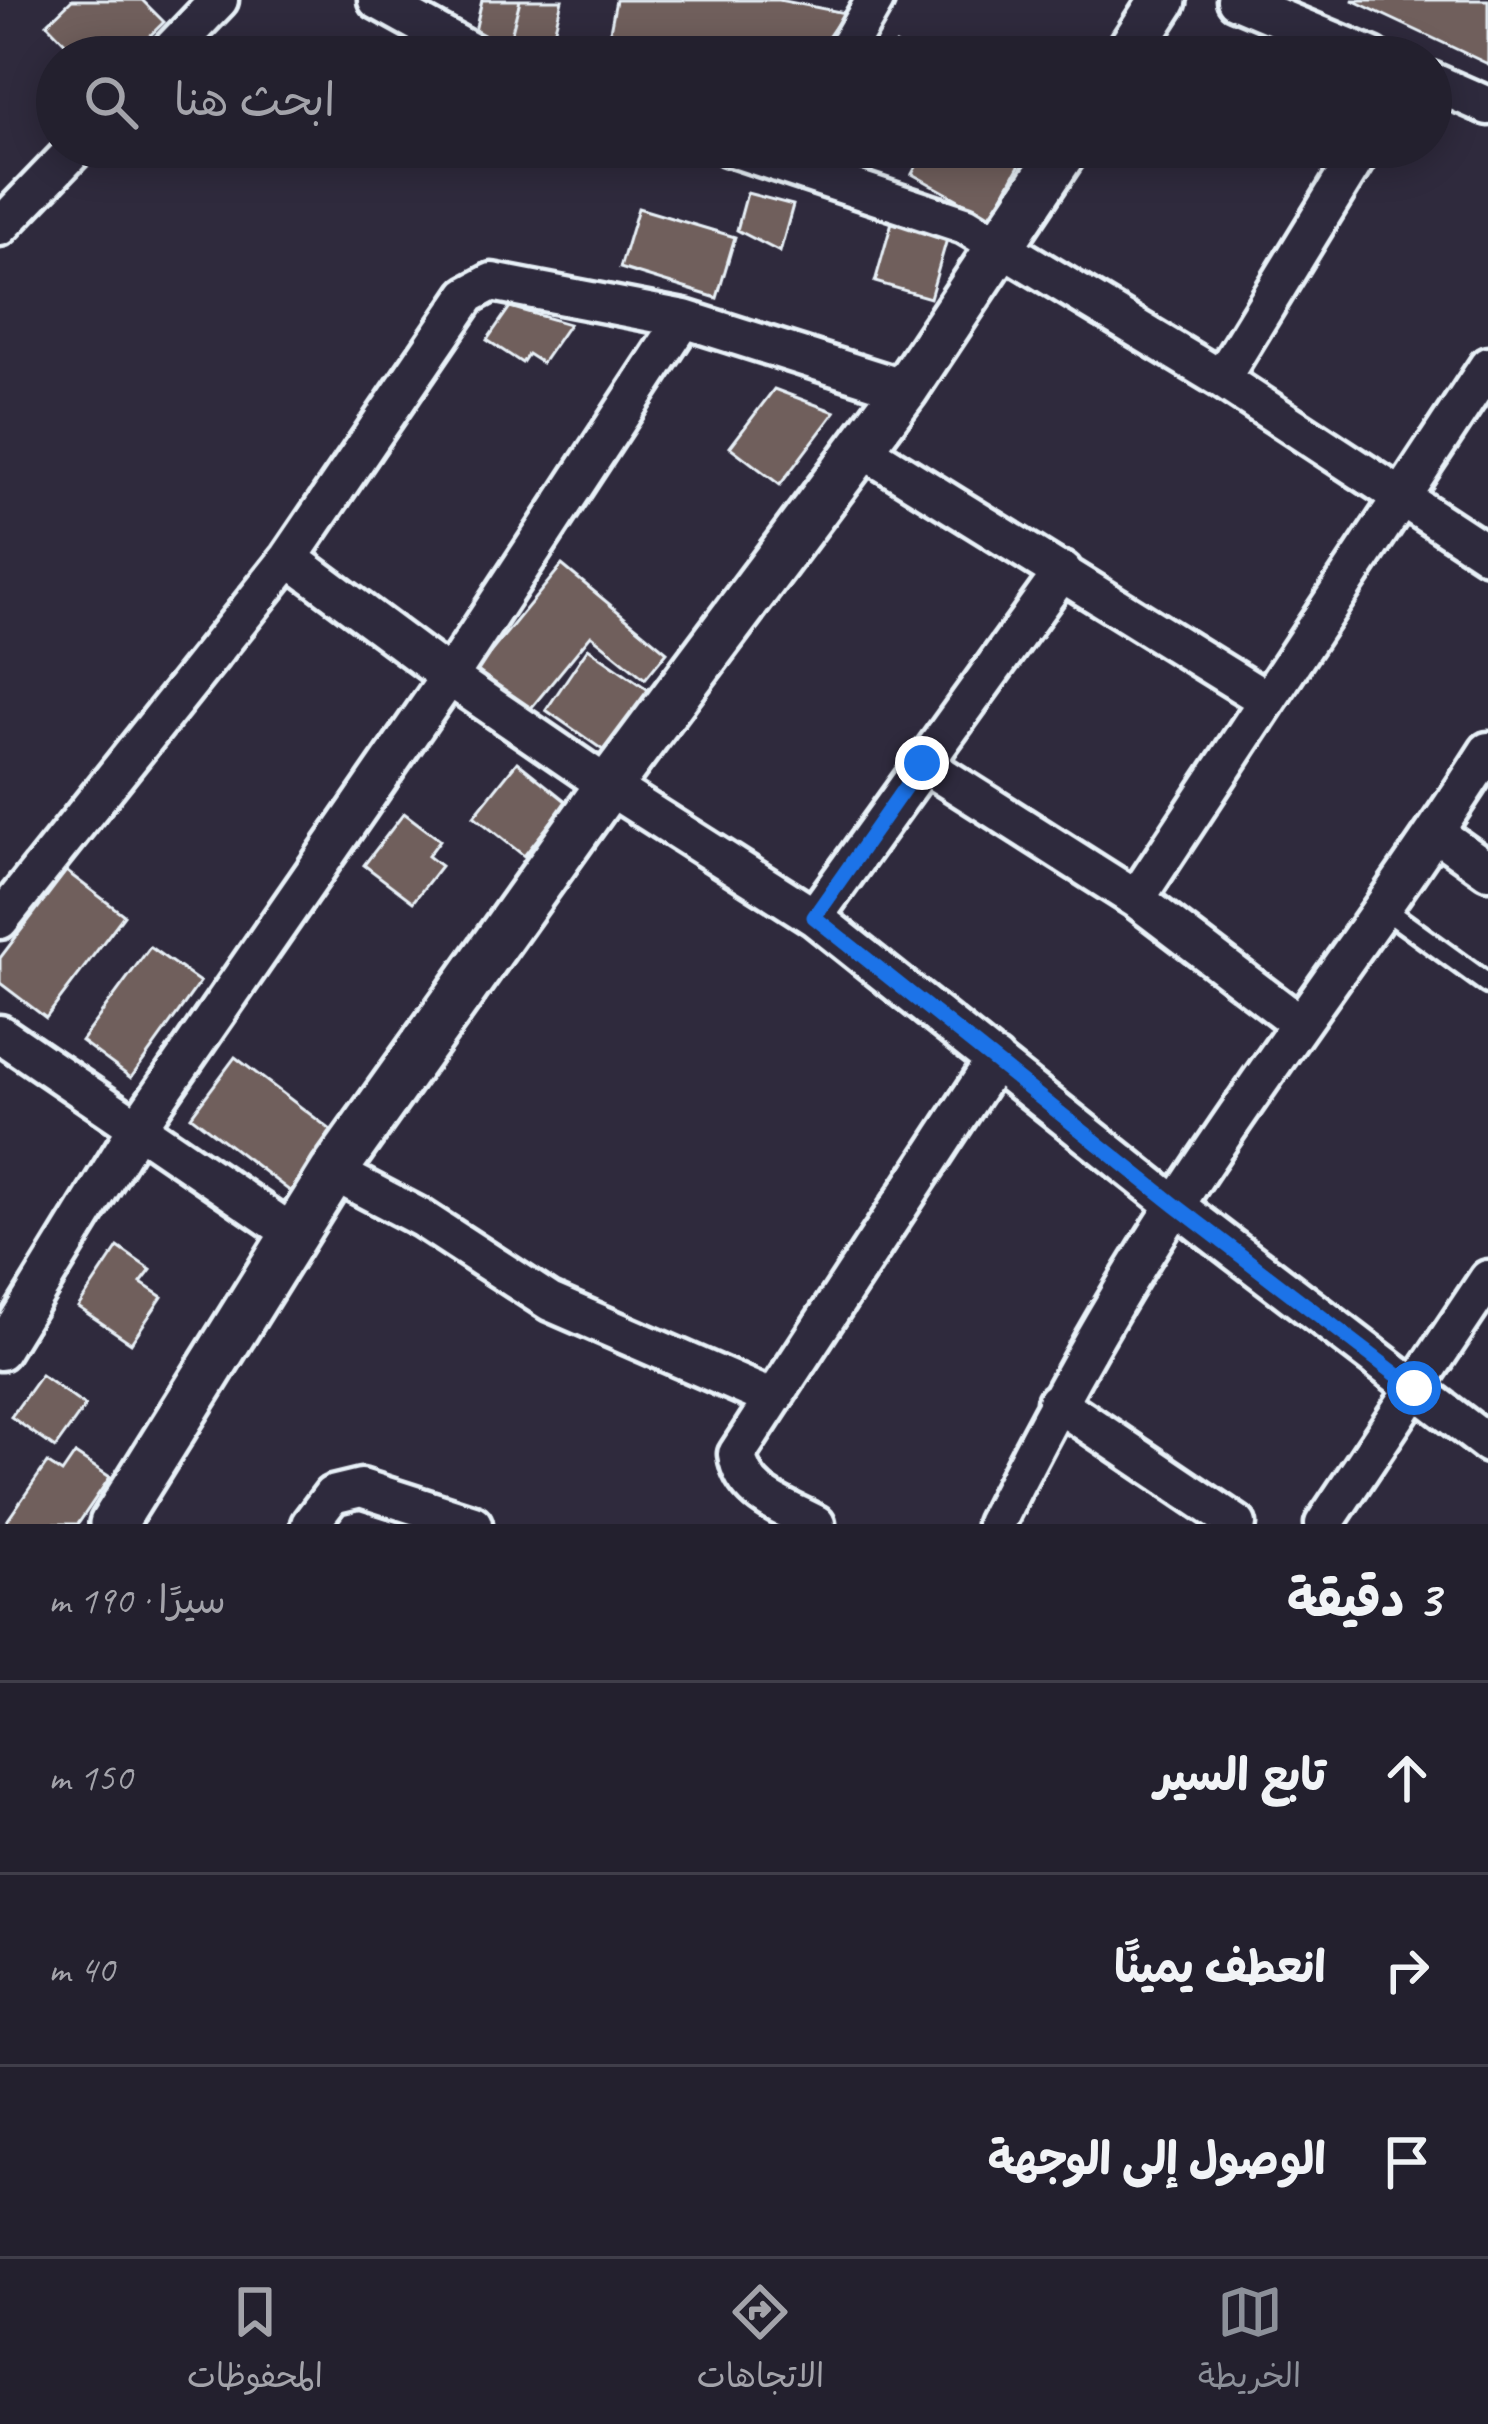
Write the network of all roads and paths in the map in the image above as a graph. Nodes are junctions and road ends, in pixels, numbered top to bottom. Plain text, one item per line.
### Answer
1 (219, 0) edge
2 (377, 0) edge
3 (875, 0) edge
4 (1163, 0) edge
5 (1236, 0) edge
6 (184, 36) edge
7 (442, 36) edge
8 (854, 36) edge
9 (1140, 36) edge
10 (1323, 36) edge
11 (1452, 90) edge
12 (1488, 106) edge
13 (52, 168) edge
14 (820, 168) edge
15 (1052, 168) edge
16 (1350, 168) edge
17 (7, 205) edge
18 (998, 246) junction
19 (684, 320) junction
20 (1488, 366) edge
21 (1221, 380) junction
22 (904, 389) junction
23 (862, 449) junction
24 (1402, 497) junction
25 (1488, 554) edge
26 (289, 558) junction
27 (1063, 571) junction
28 (449, 677) junction
29 (1265, 699) junction
30 (1488, 752) edge
31 (922, 763) junction
32 (608, 786) junction
33 (1436, 833) junction
34 (1488, 870) edge
35 (1136, 899) junction
36 (1383, 908) junction
37 (814, 917) junction
38 (0, 920) edge
39 (1488, 984) edge
40 (1300, 1024) junction
41 (0, 1034) edge
42 (995, 1060) junction
43 (137, 1128) junction
44 (333, 1172) junction
45 (1175, 1205) junction
46 (292, 1233) junction
47 (1488, 1279) edge
48 (0, 1351) edge
49 (1414, 1388) junction
50 (773, 1399) junction
51 (1056, 1402) junction
52 (1488, 1444) edge
53 (777, 1515) edge
54 (112, 1524) edge
55 (310, 1524) edge
56 (473, 1524) edge
57 (816, 1524) edge
58 (995, 1524) edge
59 (1238, 1524) edge
60 (1324, 1524) edge

1 - 6 street
2 - 7 street
3 - 8 street
4 - 9 street
5 - 10 street
11 - 12 street
13 - 17 street
14 - 18 street
15 - 18 street
16 - 21 street
18 - 21 street
18 - 22 street
19 - 22 street
19 - 26 street
19 - 28 street
20 - 24 street
21 - 24 street
22 - 23 street
23 - 27 street
23 - 32 street
24 - 25 street
24 - 29 street
26 - 28 street
26 - 38 street
27 - 29 street
27 - 31 street
28 - 32 street
28 - 43 street
29 - 35 street
30 - 33 street
31 - 35 street
31 - 37 street
32 - 37 street
32 - 44 street
33 - 34 street
33 - 36 street
35 - 40 street
36 - 39 lane
36 - 40 street
37 - 42 street
40 - 45 street
41 - 43 street
42 - 45 street
42 - 50 street
43 - 46 street
43 - 48 street
44 - 46 street
44 - 50 street
45 - 49 street
45 - 51 street
46 - 54 street
47 - 49 street
49 - 52 street
49 - 60 street
50 - 53 street
51 - 58 street
51 - 59 street
53 - 57 street
55 - 56 street

